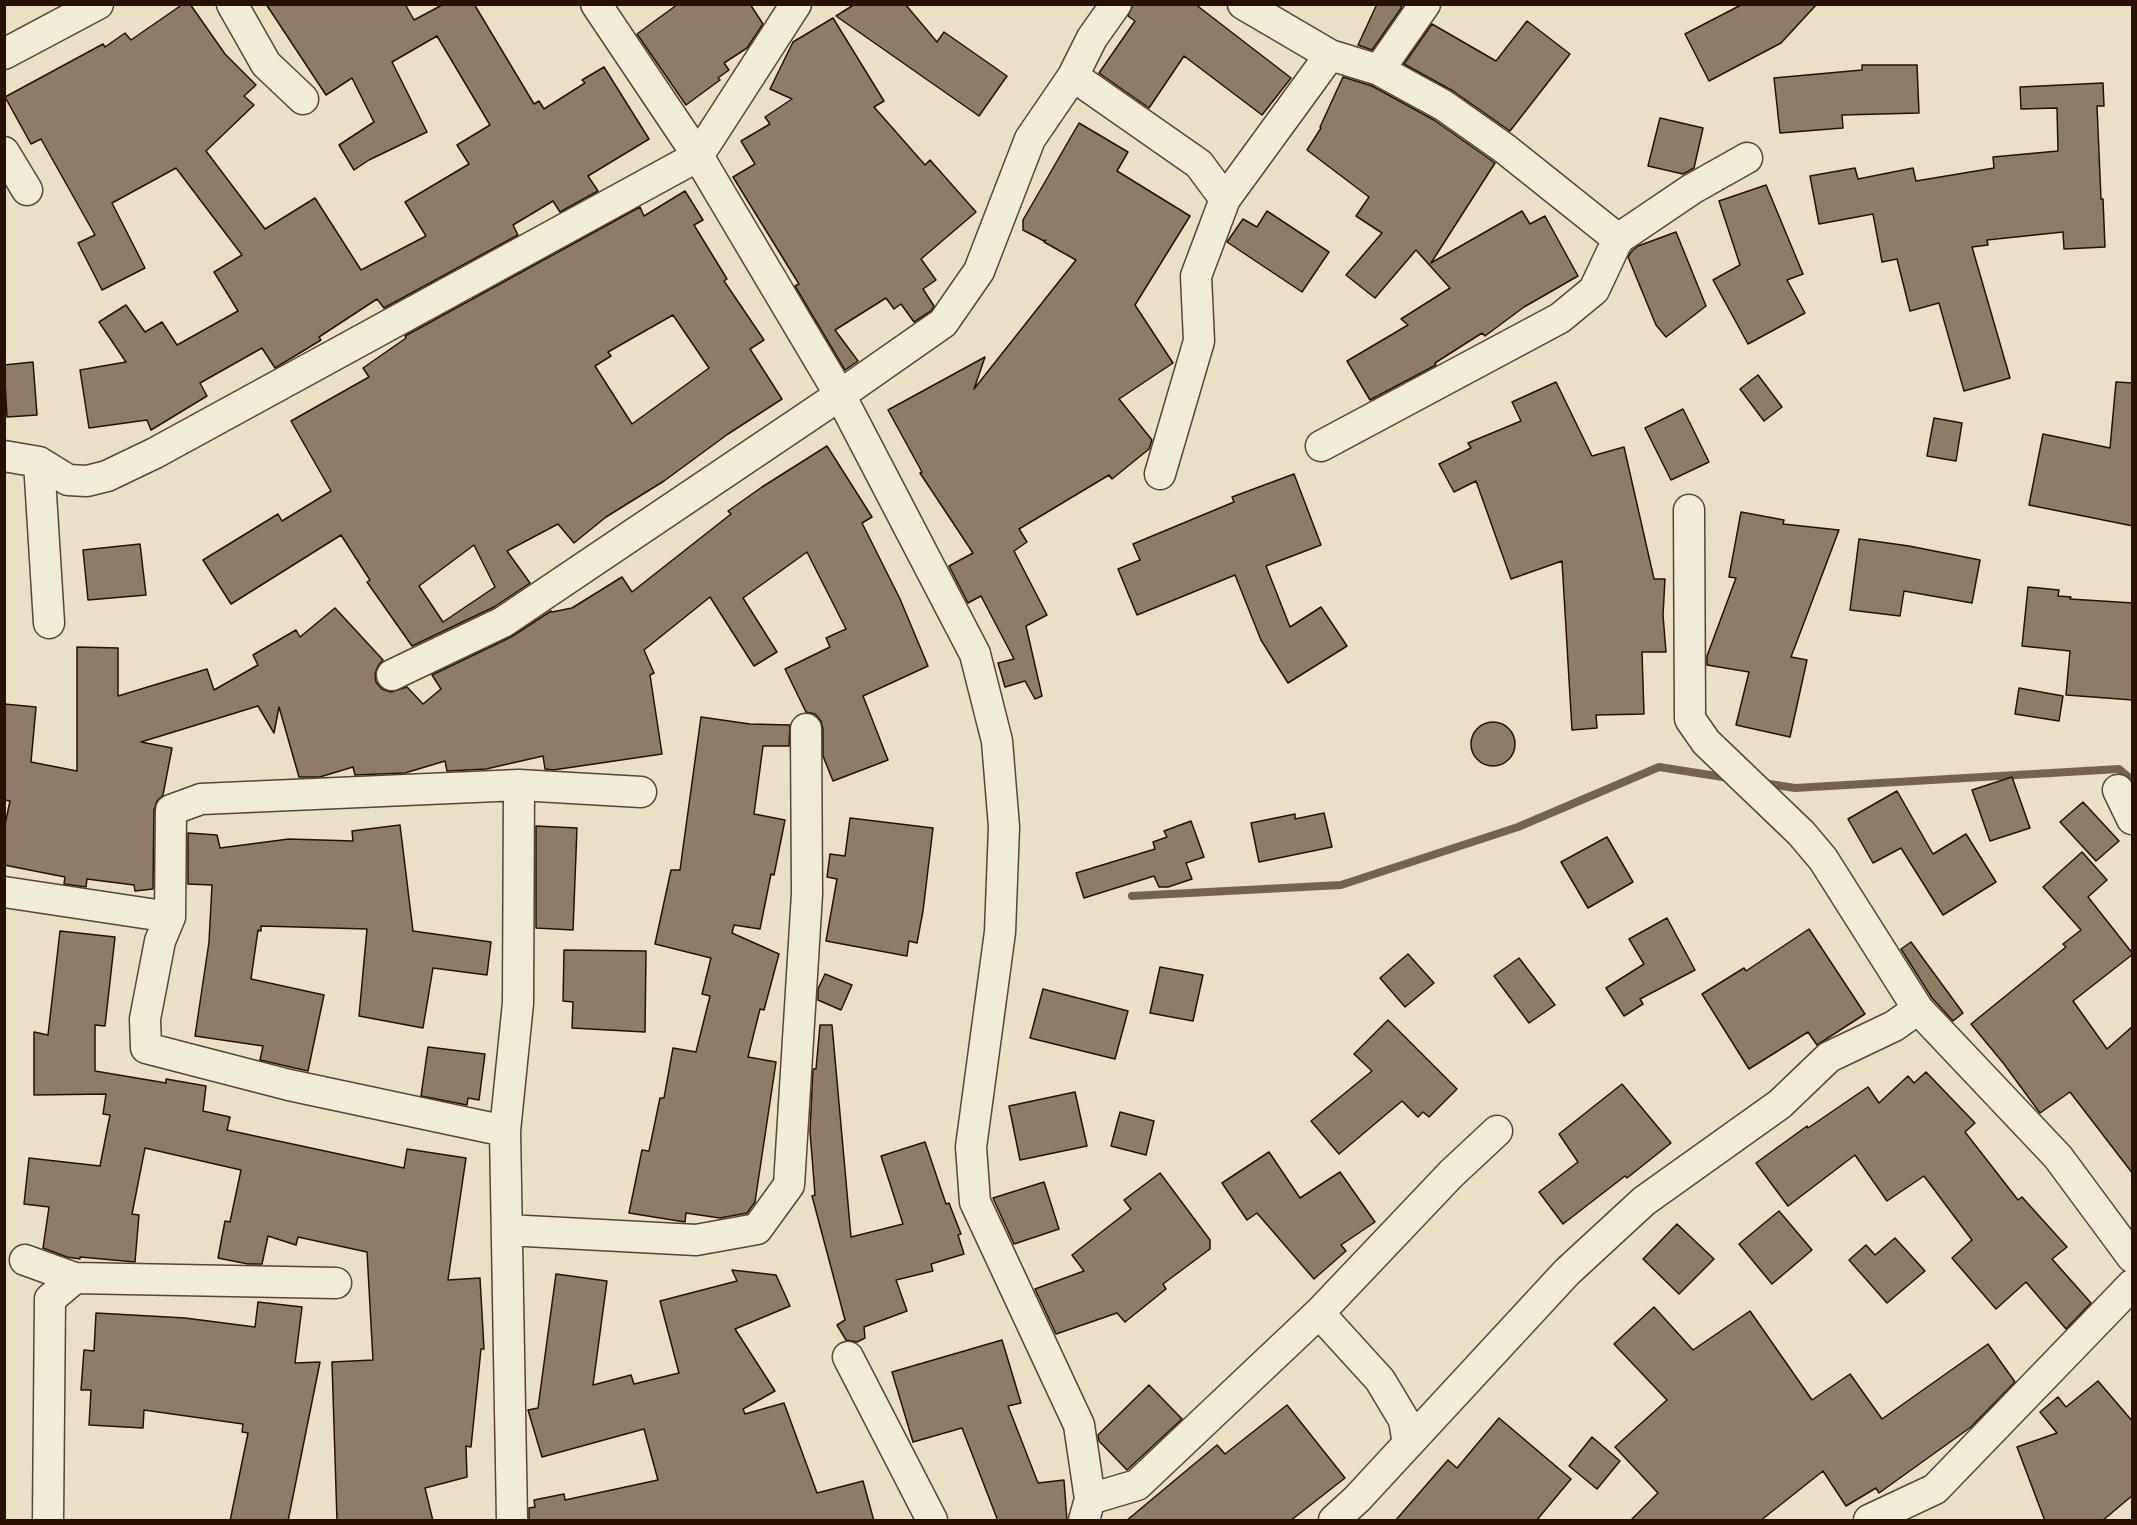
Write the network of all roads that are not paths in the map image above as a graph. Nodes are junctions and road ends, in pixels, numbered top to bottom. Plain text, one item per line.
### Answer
1 (98, 4) edge
2 (232, 4) edge
3 (596, 4) edge
4 (796, 4) edge
5 (1116, 4) edge
6 (1244, 4) edge
7 (1425, 4) edge
8 (4, 54) edge
9 (1330, 55) junction
10 (1379, 70) junction
11 (1073, 76) junction
12 (303, 99) dead end
13 (4, 152) edge
14 (698, 156) junction
15 (1747, 158) dead end
16 (27, 190) dead end
17 (1225, 199) junction
18 (1618, 239) junction
19 (840, 395) junction
20 (1321, 446) dead end
21 (4, 456) edge
22 (39, 462) junction
23 (1160, 474) dead end
24 (1689, 510) dead end
25 (49, 623) dead end
26 (392, 675) dead end
27 (806, 729) dead end
28 (519, 785) junction
29 (2118, 790) dead end
30 (641, 792) dead end
31 (2133, 819) edge
32 (4, 892) edge
33 (170, 917) junction
34 (1918, 1009) junction
35 (506, 1131) junction
36 (1497, 1131) dead end
37 (507, 1230) junction
38 (15, 1256) edge
39 (2133, 1257) edge
40 (75, 1278) junction
41 (336, 1283) dead end
42 (2133, 1285) edge
43 (50, 1299) junction
44 (1319, 1313) junction
45 (848, 1357) dead end
46 (1407, 1444) junction
47 (1087, 1510) edge
48 (48, 1521) edge
49 (512, 1521) edge
50 (932, 1521) edge
51 (1334, 1521) edge
52 (1869, 1521) edge

1 - 8 street
2 - 12 street
3 - 14 street
4 - 14 street
5 - 11 street
6 - 9 street
7 - 10 street
9 - 10 street
9 - 17 street
10 - 18 street
11 - 17 street
11 - 19 street
13 - 16 street
14 - 19 street
14 - 22 street
15 - 18 street
17 - 23 street
18 - 20 street
19 - 26 street
19 - 47 street
21 - 22 street
22 - 25 street
24 - 34 street
27 - 37 street
28 - 30 street
28 - 33 street
28 - 35 street
29 - 31 street
32 - 33 street
33 - 35 street
34 - 39 street
34 - 46 street
35 - 37 street
36 - 44 street
37 - 49 street
38 - 40 street
38 - 43 street
40 - 41 street
40 - 43 street
42 - 52 street
43 - 48 street
44 - 46 street
44 - 47 street
45 - 50 street
46 - 51 street

